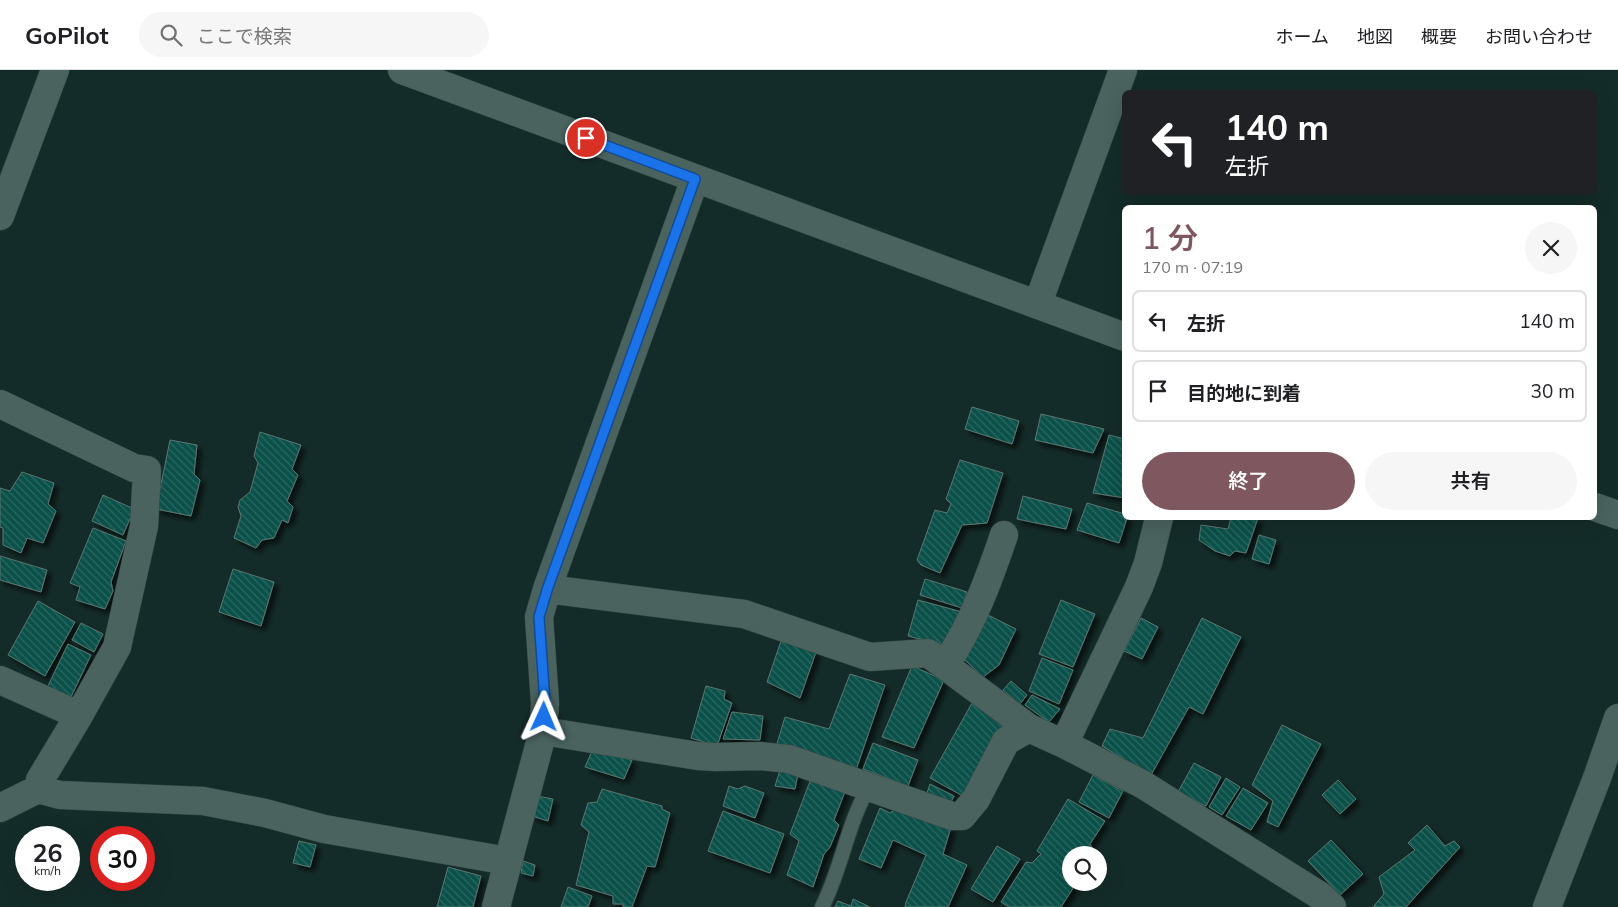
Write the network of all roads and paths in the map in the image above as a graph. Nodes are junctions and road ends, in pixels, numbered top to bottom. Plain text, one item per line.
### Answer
1 (54, 70) edge
2 (1123, 70) edge
3 (416, 72) edge
4 (695, 179) junction
5 (0, 216) edge
6 (1038, 303) junction
7 (1122, 336) edge
8 (0, 404) edge
9 (1597, 508) edge
10 (1618, 515) edge
11 (1158, 520) edge
12 (1004, 535) dead end
13 (547, 590) junction
14 (945, 665) junction
15 (0, 680) edge
16 (78, 717) junction
17 (1618, 718) edge
18 (1029, 728) junction
19 (543, 731) junction
20 (1064, 744) junction
21 (869, 787) junction
22 (38, 789) junction
23 (0, 808) edge
24 (508, 861) junction
25 (496, 907) edge
26 (822, 907) edge
27 (1332, 907) edge
28 (1547, 907) edge

1 - 5 street
2 - 6 street
3 - 4 street
4 - 6 street
4 - 13 street
6 - 7 street
8 - 16 street
9 - 10 street
11 - 20 street
12 - 14 street
13 - 14 street
13 - 19 street
14 - 18 street
15 - 16 street
16 - 22 street
17 - 28 street
18 - 20 street
18 - 21 street
19 - 21 street
19 - 24 street
20 - 27 street
21 - 26 lane
22 - 23 street
22 - 24 street
24 - 25 street

